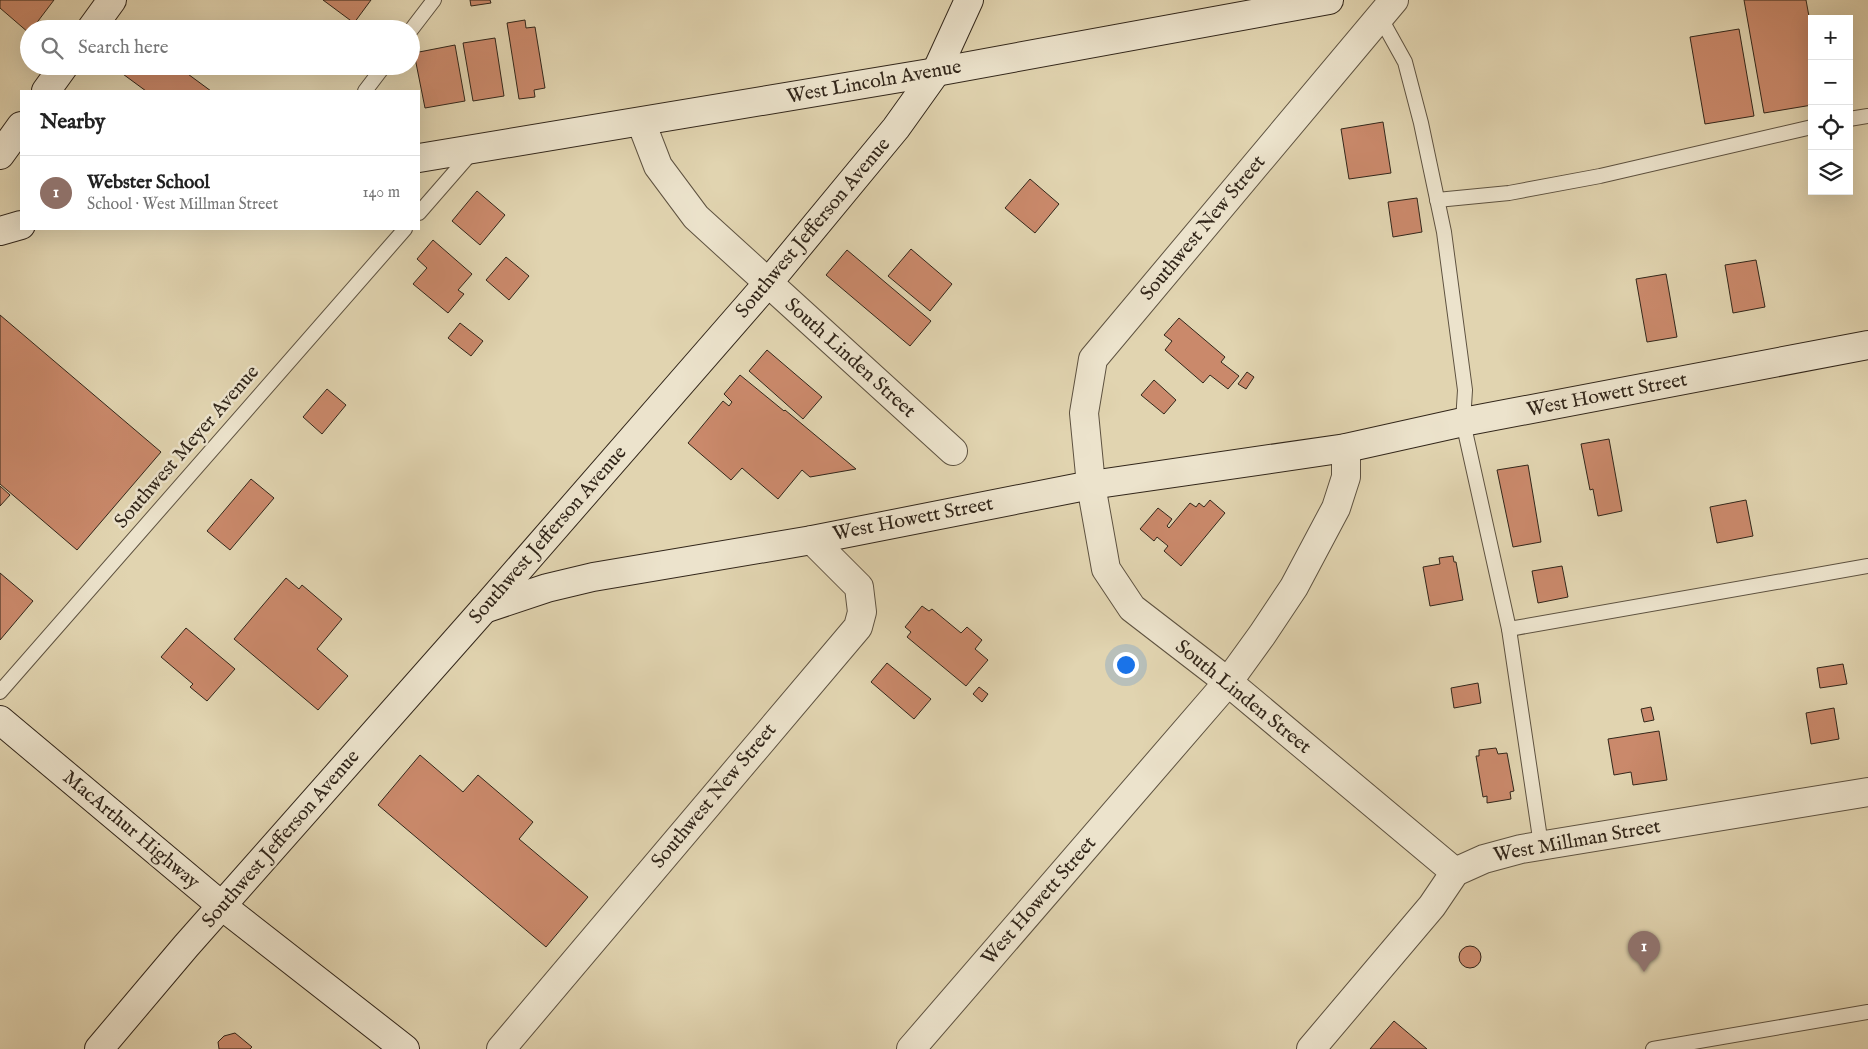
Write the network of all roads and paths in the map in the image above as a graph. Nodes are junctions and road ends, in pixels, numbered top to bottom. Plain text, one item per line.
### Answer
1 (112, 0) edge
2 (434, 0) edge
3 (969, 0) edge
4 (1329, 0) edge
5 (1387, 8) edge
6 (98, 20) edge
7 (419, 20) edge
8 (936, 72) junction
9 (58, 75) edge
10 (377, 75) edge
11 (47, 90) edge
12 (366, 90) edge
13 (1868, 116) edge
14 (1853, 119) edge
15 (641, 122) junction
16 (20, 127) edge
17 (1808, 128) edge
18 (475, 148) junction
19 (0, 155) edge
20 (420, 158) edge
21 (1437, 200) junction
22 (420, 212) edge
23 (20, 225) edge
24 (404, 230) edge
25 (0, 231) edge
26 (768, 283) junction
27 (1868, 345) edge
28 (1463, 422) junction
29 (1346, 448) junction
30 (953, 452) dead end
31 (1091, 485) junction
32 (812, 540) junction
33 (1868, 566) edge
34 (484, 609) junction
35 (1508, 629) junction
36 (1228, 682) junction
37 (0, 692) edge
38 (0, 720) edge
39 (1868, 792) edge
40 (1541, 845) junction
41 (1455, 872) junction
42 (222, 906) junction
43 (1868, 1012) edge
44 (99, 1049) edge
45 (405, 1049) edge
46 (501, 1049) edge
47 (911, 1049) edge
48 (1311, 1049) edge
49 (1654, 1049) edge

1 - 6 main road
2 - 7 lane
3 - 8 main road, Southwest Jefferson Avenue
4 - 8 main road, West Lincoln Avenue
5 - 21 lane
5 - 31 main road, Southwest New Street
8 - 15 main road, West Lincoln Avenue
8 - 26 main road, Southwest Jefferson Avenue
9 - 11 main road
10 - 12 lane
13 - 14 lane
15 - 18 main road, West Lincoln Avenue
15 - 26 main road, South Linden Street
16 - 19 main road
17 - 21 lane
18 - 20 main road, West Lincoln Avenue
18 - 22 lane
21 - 28 lane
23 - 25 main road
24 - 37 lane, Southwest Meyer Avenue
26 - 30 main road, South Linden Street
26 - 34 main road, Southwest Jefferson Avenue
27 - 28 main road, West Howett Street
28 - 29 main road, West Howett Street
28 - 35 lane
29 - 31 main road, West Howett Street
29 - 36 main road, West Howett Street
31 - 32 main road, West Howett Street
31 - 36 main road, South Linden Street
32 - 34 main road, West Howett Street
32 - 46 main road, Southwest New Street
33 - 35 lane
34 - 42 main road, Southwest Jefferson Avenue
35 - 40 lane
36 - 41 main road, South Linden Street
36 - 47 main road, West Howett Street
38 - 42 main road, MacArthur Highway
39 - 40 main road, West Millman Street
40 - 41 main road, West Millman Street
41 - 48 main road
42 - 44 main road, Southwest Jefferson Avenue
42 - 45 main road, MacArthur Highway
43 - 49 lane

